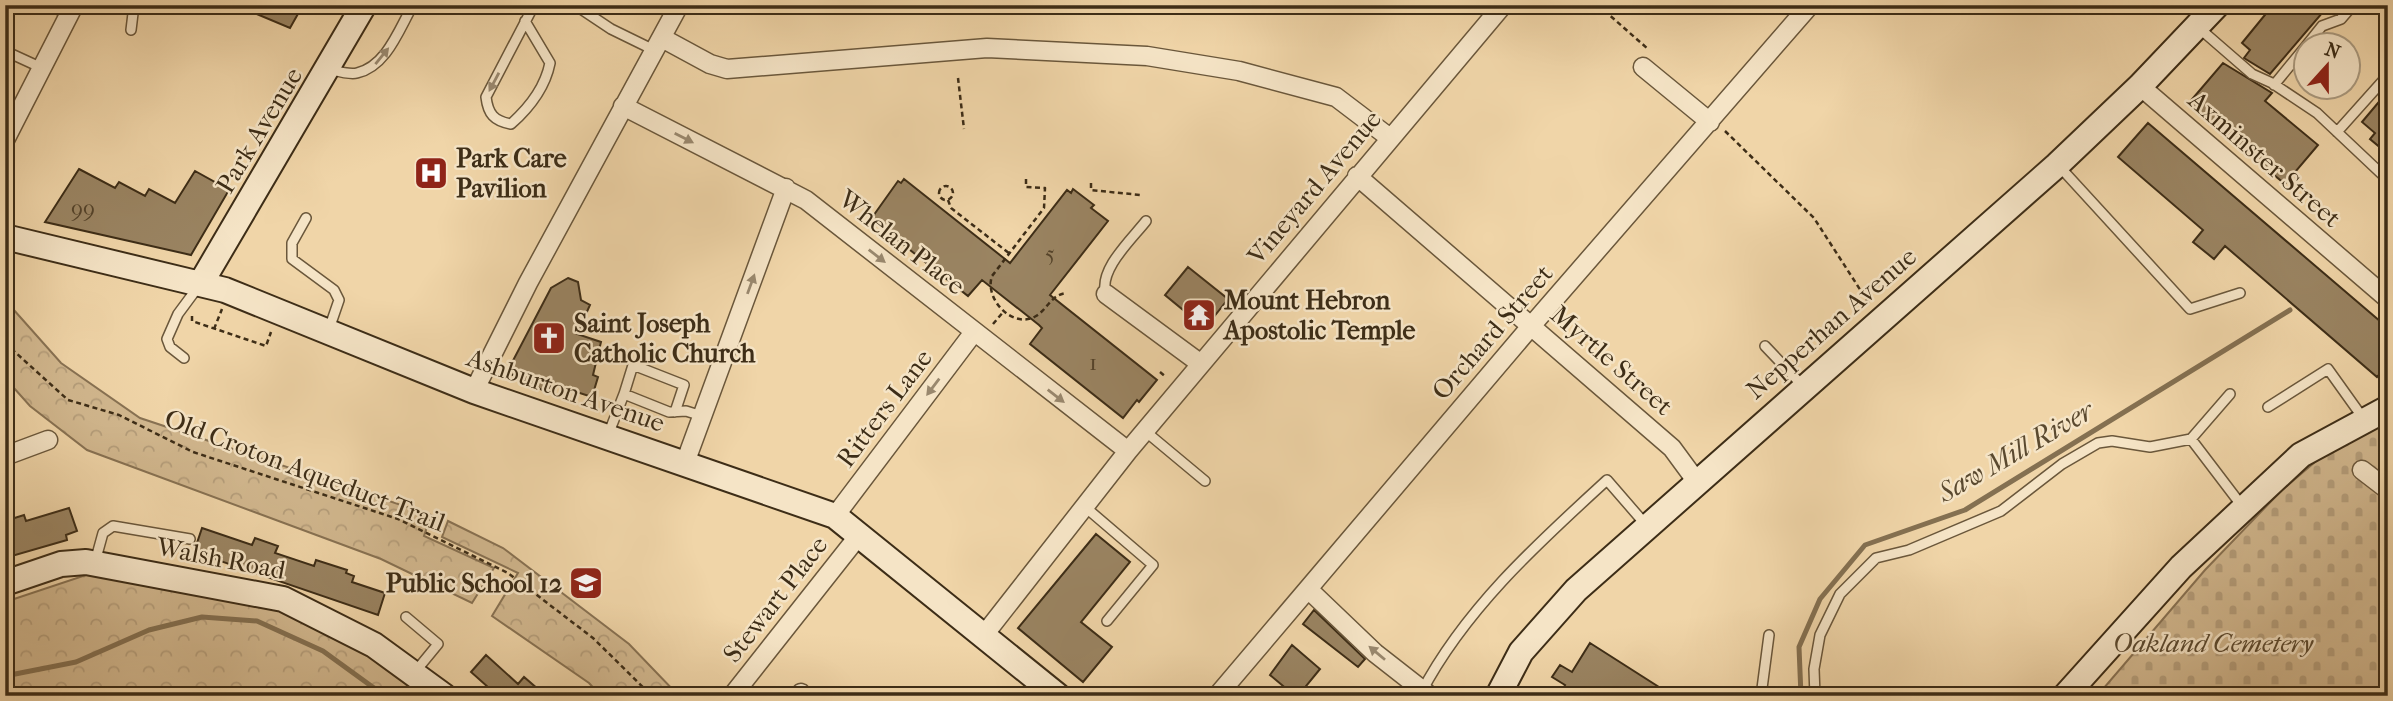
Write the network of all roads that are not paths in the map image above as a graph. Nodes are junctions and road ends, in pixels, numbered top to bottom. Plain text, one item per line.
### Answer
1 (51, 5) edge
2 (134, 5) edge
3 (365, 5) edge
4 (413, 5) edge
5 (511, 5) edge
6 (555, 5) edge
7 (575, 5) edge
8 (678, 5) edge
9 (1503, 5) edge
10 (1810, 5) edge
11 (2217, 5) edge
12 (2353, 5) edge
13 (533, 7) junction
14 (72, 11) edge
15 (526, 21) junction
16 (2198, 27) junction
17 (131, 30) dead end
18 (2317, 32) edge
19 (659, 44) junction
20 (5, 51) edge
21 (2292, 63) edge
22 (1643, 67) dead end
23 (42, 68) junction
24 (329, 69) junction
25 (2388, 75) edge
26 (2274, 85) junction
27 (2140, 86) junction
28 (623, 106) junction
29 (1711, 120) junction
30 (2337, 132) junction
31 (1390, 138) junction
32 (5, 141) edge
33 (2057, 165) junction
34 (1357, 176) junction
35 (2388, 180) edge
36 (786, 188) junction
37 (306, 218) dead end
38 (1146, 221) dead end
39 (5, 237) edge
40 (201, 283) junction
41 (2240, 293) dead end
42 (1107, 294) joint
43 (2388, 299) edge
44 (1532, 325) junction
45 (328, 332) junction
46 (974, 332) junction
47 (1765, 346) dead end
48 (184, 358) dead end
49 (1201, 364) junction
50 (1804, 387) junction
51 (474, 391) junction
52 (624, 394) junction
53 (2230, 394) dead end
54 (2268, 407) dead end
55 (2388, 408) edge
56 (676, 412) junction
57 (702, 416) junction
58 (2364, 419) junction
59 (1145, 430) junction
60 (608, 436) junction
61 (2191, 439) junction
62 (48, 440) dead end
63 (1128, 451) junction
64 (5, 456) edge
65 (685, 463) junction
66 (2362, 470) dead end
67 (1205, 481) dead end
68 (1697, 482) junction
69 (2388, 490) edge
70 (1084, 506) junction
71 (2243, 508) junction
72 (835, 516) junction
73 (1647, 526) junction
74 (860, 534) junction
75 (190, 539) dead end
76 (94, 563) junction
77 (5, 583) edge
78 (1307, 589) junction
79 (406, 617) dead end
80 (1107, 621) dead end
81 (984, 635) junction
82 (1769, 635) dead end
83 (414, 673) junction
84 (1051, 694) edge
85 (1424, 694) edge
86 (444, 696) edge
87 (732, 696) edge
88 (1217, 696) edge
89 (1498, 696) edge
90 (1761, 696) edge
91 (1815, 696) edge
92 (2065, 696) edge

1 - 14 lane
2 - 17 lane
3 - 24 main road, Park Avenue
24 -> 4 lane
5 - 13 lane
6 - 13 lane
7 - 19 lane
8 - 19 street
9 - 31 street, Vineyard Avenue
10 - 29 street, Orchard Street
11 - 16 main road, Nepperhan Avenue
12 - 18 lane
13 - 15 lane
14 - 23 street
15 -> 15 lane
16 - 26 lane
16 - 27 main road, Nepperhan Avenue
19 - 28 street
19 - 31 street
20 - 23 lane
21 - 26 lane
22 - 29 street
23 - 32 street
24 - 40 main road, Park Avenue
25 - 30 lane
26 - 30 lane
27 - 33 main road, Nepperhan Avenue
27 - 43 street, Axminster Street
28 -> 36 street, Whelan Place
28 - 51 street
29 - 44 street, Orchard Street
30 - 35 lane
31 - 34 street, Vineyard Avenue
33 - 41 lane
33 - 50 main road, Nepperhan Avenue
34 - 44 street, Myrtle Street
34 - 49 street, Vineyard Avenue
36 -> 46 street, Whelan Place
57 -> 36 street
37 - 45 lane
38 - 42 lane
39 - 40 main road, Ashburton Avenue
40 - 45 main road, Ashburton Avenue
40 - 48 lane
42 - 49 street
44 - 68 street, Myrtle Street
44 - 78 street, Orchard Street
45 - 51 main road, Ashburton Avenue
46 -> 63 street, Whelan Place
46 -> 72 street, Ritters Lane
47 - 50 lane
49 - 59 street, Vineyard Avenue
50 - 68 main road, Nepperhan Avenue
51 - 60 main road, Ashburton Avenue
52 - 56 lane
52 - 56 lane
52 - 60 lane
53 - 61 lane
54 - 58 lane
55 - 58 main road
56 - 57 lane
57 - 65 street
58 - 71 main road
59 - 63 street, Vineyard Avenue
59 - 67 lane
60 - 65 main road, Ashburton Avenue
61 - 71 lane
61 - 91 lane
62 - 64 street
63 - 70 street, Vineyard Avenue
65 - 72 main road, Ashburton Avenue
66 - 69 street
68 - 73 main road, Nepperhan Avenue
70 - 80 lane
70 - 81 street, Vineyard Avenue
71 - 92 main road
72 - 74 main road, Ashburton Avenue
73 - 85 lane
73 - 89 main road, Nepperhan Avenue
74 - 81 main road, Ashburton Avenue
74 - 87 street, Stewart Place
75 - 76 lane
76 - 77 main road, Walsh Road
76 - 83 main road, Walsh Road
85 -> 78 street
78 - 88 street, Orchard Street
79 - 83 lane
81 - 84 main road, Ashburton Avenue
82 - 90 lane
83 - 86 main road, Walsh Road

